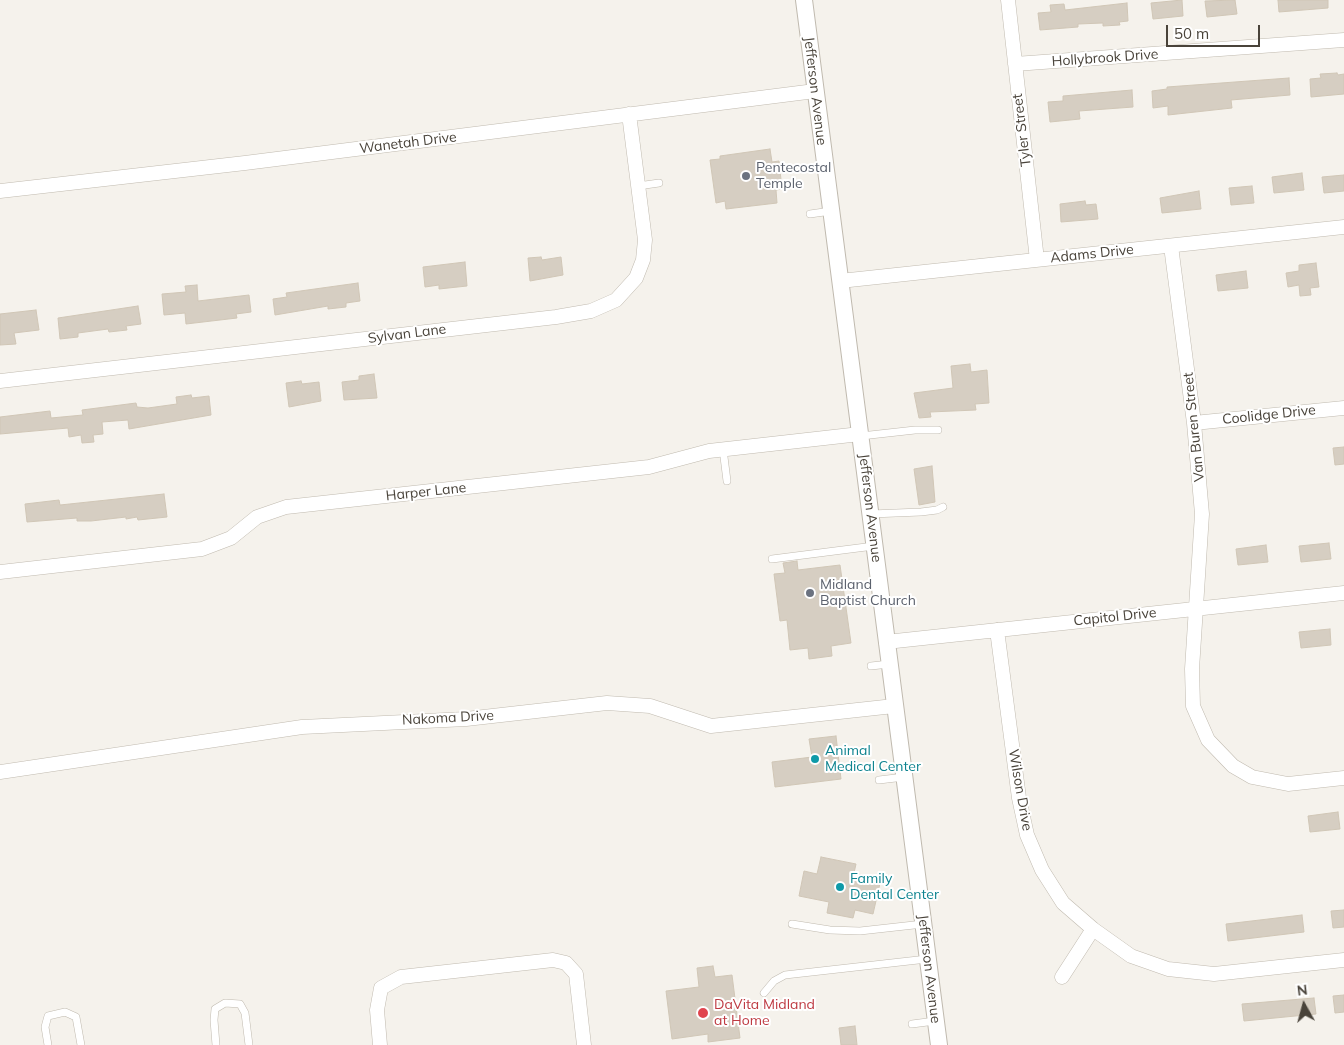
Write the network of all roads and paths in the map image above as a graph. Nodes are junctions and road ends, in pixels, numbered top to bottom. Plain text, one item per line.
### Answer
1 (804, 0) edge
2 (1008, 0) edge
3 (1344, 40) edge
4 (1015, 64) junction
5 (815, 91) junction
6 (629, 114) junction
7 (659, 183) dead end
8 (638, 186) junction
9 (0, 191) edge
10 (831, 211) junction
11 (810, 214) dead end
12 (1344, 227) edge
13 (1171, 246) junction
14 (1037, 260) junction
15 (840, 281) junction
16 (0, 381) edge
17 (1344, 408) edge
18 (1194, 423) junction
19 (938, 430) dead end
20 (860, 435) junction
21 (723, 449) junction
22 (727, 481) dead end
23 (943, 507) dead end
24 (870, 514) junction
25 (874, 546) junction
26 (774, 557) dead end
27 (0, 572) edge
28 (1344, 593) edge
29 (1195, 609) junction
30 (997, 630) junction
31 (886, 642) junction
32 (889, 664) junction
33 (871, 666) dead end
34 (894, 706) junction
35 (0, 772) edge
36 (904, 777) junction
37 (1344, 778) edge
38 (879, 780) dead end
39 (792, 924) dead end
40 (923, 924) junction
41 (1093, 929) junction
42 (928, 959) junction
43 (1344, 960) edge
44 (1062, 977) dead end
45 (764, 994) dead end
46 (936, 1021) junction
47 (912, 1024) dead end
48 (48, 1045) edge
49 (81, 1045) edge
50 (216, 1045) edge
51 (249, 1045) edge
52 (380, 1045) edge
53 (584, 1045) edge
54 (939, 1045) edge

1 - 5 street, Jefferson Avenue
2 - 4 street, Tyler Street
3 - 4 street, Hollybrook Drive
4 - 14 street, Tyler Street
5 - 6 street, Wanetah Drive
5 - 10 street, Jefferson Avenue
6 - 8 street, Sylvan Lane
6 - 9 street, Wanetah Drive
7 - 8 lane
8 - 16 street, Sylvan Lane
10 - 11 lane
10 - 15 street, Jefferson Avenue
12 - 13 street, Adams Drive
13 - 14 street, Adams Drive
13 - 18 street, Van Buren Street
14 - 15 street, Adams Drive
15 - 20 street, Jefferson Avenue
17 - 18 street, Coolidge Drive
18 - 29 street, Van Buren Street
19 - 20 lane
20 - 21 street, Harper Lane
20 - 24 street, Jefferson Avenue
21 - 22 lane
21 - 27 street, Harper Lane
23 - 24 lane
24 - 25 street, Jefferson Avenue
25 - 26 lane
25 - 31 street, Jefferson Avenue
28 - 29 street, Capitol Drive
29 - 30 street, Capitol Drive
29 - 37 street, Van Buren Street
30 - 31 street, Capitol Drive
30 - 41 street, Wilson Drive
31 - 32 street, Jefferson Avenue
32 - 33 lane
32 - 34 street, Jefferson Avenue
34 - 35 street, Nakoma Drive
34 - 36 street, Jefferson Avenue
36 - 38 lane
36 - 40 street, Jefferson Avenue
39 - 40 lane
40 - 42 street, Jefferson Avenue
41 - 43 street, Wilson Drive
41 - 44 street
42 - 45 lane
42 - 46 street, Jefferson Avenue
46 - 47 lane
46 - 54 street, Jefferson Avenue
48 - 49 lane
50 - 51 lane
52 - 53 street

